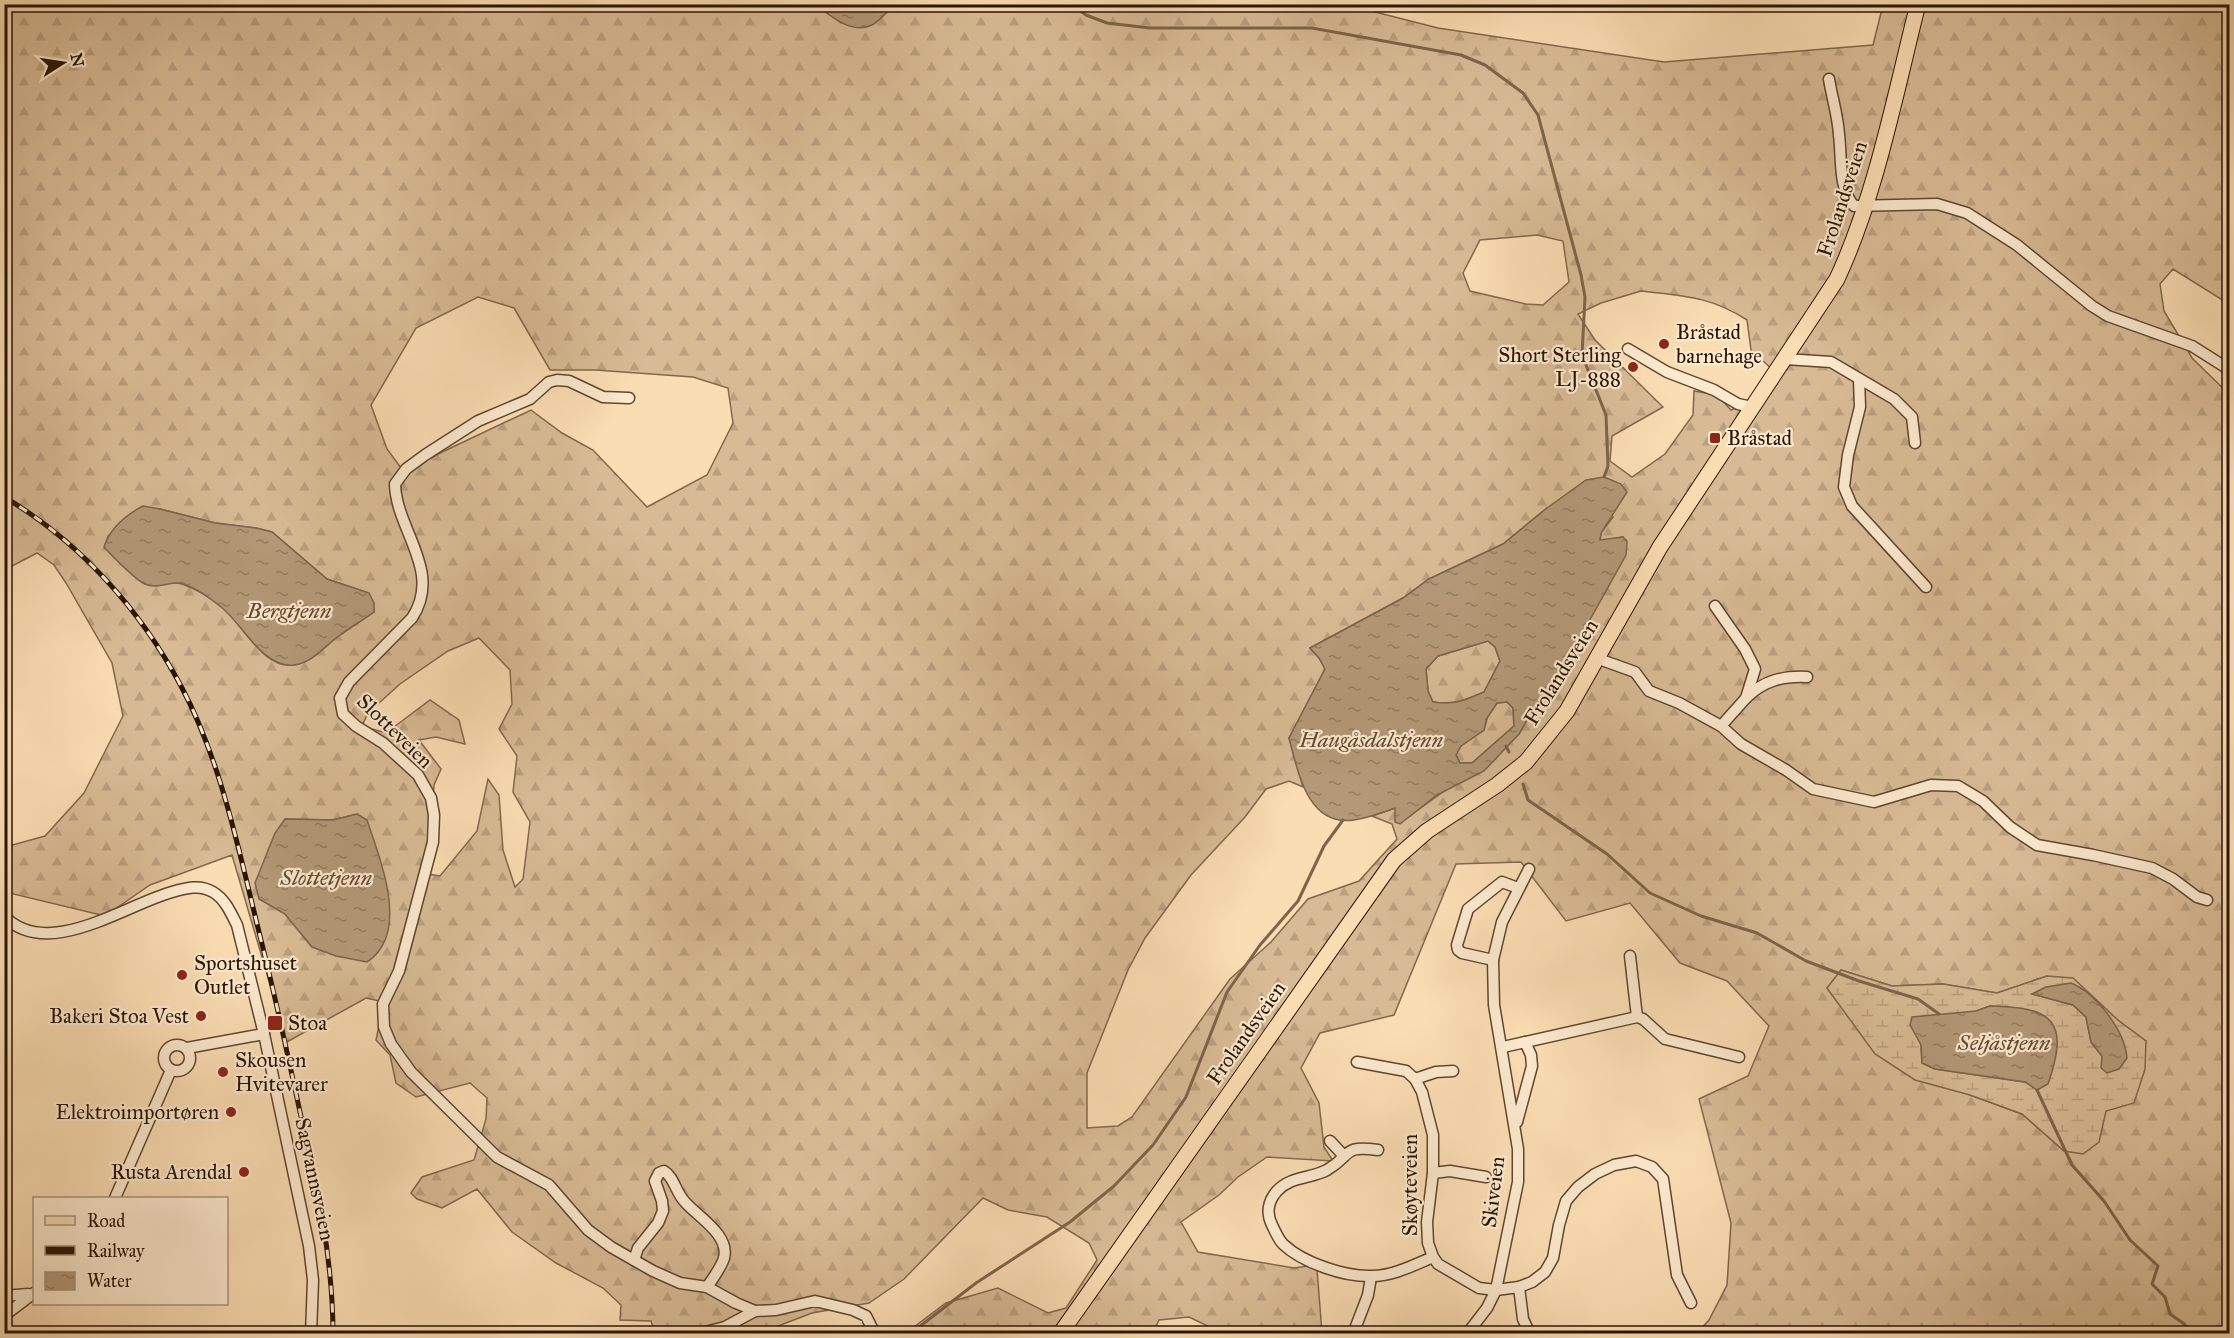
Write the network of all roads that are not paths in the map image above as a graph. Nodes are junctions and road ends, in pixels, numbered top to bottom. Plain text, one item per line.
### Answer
1 (1918, 4) edge
2 (1829, 80) dead end
3 (1866, 206) junction
4 (1628, 349) dead end
5 (1785, 359) junction
6 (2229, 370) edge
7 (1859, 379) junction
8 (629, 398) dead end
9 (1752, 407) junction
10 (1915, 443) dead end
11 (1926, 587) dead end
12 (1715, 606) dead end
13 (1596, 658) junction
14 (1807, 677) dead end
15 (1746, 698) junction
16 (1721, 726) junction
17 (1529, 869) dead end
18 (1518, 888) junction
19 (2207, 900) dead end
20 (4, 916) edge
21 (1630, 956) dead end
22 (1493, 960) junction
23 (1637, 1017) junction
24 (264, 1034) junction
25 (1525, 1042) junction
26 (1503, 1047) junction
27 (187, 1048) junction
28 (1739, 1057) dead end
29 (1357, 1062) dead end
30 (171, 1070) junction
31 (1452, 1071) dead end
32 (1415, 1079) junction
33 (1515, 1125) junction
34 (1330, 1141) dead end
35 (1378, 1150) dead end
36 (1344, 1156) junction
37 (1433, 1173) junction
38 (1486, 1176) dead end
39 (116, 1197) edge
40 (1433, 1257) junction
41 (634, 1260) junction
42 (1371, 1276) junction
43 (708, 1287) junction
44 (1519, 1287) junction
45 (1496, 1290) junction
46 (33, 1293) edge
47 (33, 1294) edge
48 (4, 1296) edge
49 (1691, 1303) dead end
50 (4, 1304) edge
51 (755, 1311) junction
52 (5, 1315) edge
53 (4, 1321) edge
54 (6, 1334) edge
55 (311, 1334) edge
56 (697, 1334) edge
57 (875, 1334) edge
58 (1059, 1334) edge
59 (1353, 1334) edge
60 (1467, 1334) edge
61 (1530, 1334) edge

1 - 3 main road, Frolandsveien
2 - 3 street
3 - 5 main road, Frolandsveien
3 - 6 street
4 - 9 street
5 - 7 street
5 - 9 main road, Frolandsveien
7 - 10 street
7 - 11 street
8 - 41 street, Slotteveien
9 - 13 main road, Frolandsveien
12 - 15 street
13 - 16 street
13 - 58 main road, Frolandsveien
14 - 15 street
15 - 16 street
16 - 19 street
17 - 18 street, Skiveien
18 - 22 street, Skiveien
18 - 22 street
20 - 24 street, Sagvannsveien
21 - 23 street
22 - 26 street, Skiveien
23 - 25 street
23 - 28 street
24 - 27 street
24 - 55 street, Sagvannsveien
25 - 26 street
25 - 33 street
26 - 33 street, Skiveien
27 - 30 street
27 - 30 street
29 - 32 street
30 - 39 street
31 - 32 street
32 - 37 street, Skøyteveien
33 - 45 street, Skiveien
34 - 36 street
35 - 36 street
36 - 42 street
37 - 38 street
37 - 40 street, Skøyteveien
40 - 42 street
40 - 45 street, Skøyteveien
41 - 43 street, Slotteveien
41 - 43 street
42 - 59 street
43 - 51 street, Slotteveien
44 - 45 street
44 - 49 street
44 - 61 street
45 - 60 street, Skiveien
46 - 48 street
47 - 52 street
50 - 52 street
51 - 56 street
51 - 57 street
53 - 54 street

